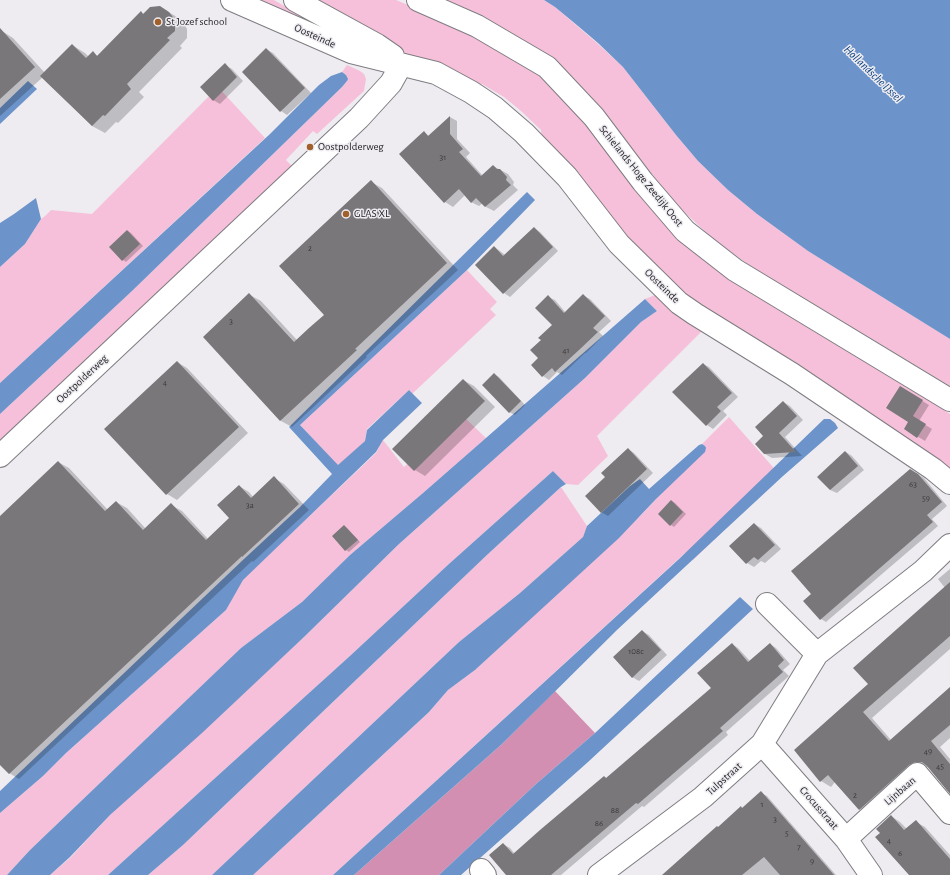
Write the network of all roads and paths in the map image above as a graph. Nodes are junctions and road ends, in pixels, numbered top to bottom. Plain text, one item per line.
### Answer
1 (232, 0) edge
2 (295, 0) edge
3 (418, 0) edge
4 (401, 65) junction
5 (950, 400) edge
6 (0, 456) edge
7 (950, 483) edge
8 (950, 545) edge
9 (767, 604) dead end
10 (817, 654) junction
11 (762, 744) junction
12 (950, 813) edge
13 (846, 839) junction
14 (599, 875) edge
15 (871, 875) edge

1 - 4 street, Oosteinde
2 - 4 street, Oosteinde
3 - 5 street, Schielands Hoge Zeedijk Oost
4 - 6 street, Oostpolderweg
4 - 7 street, Oosteinde
8 - 10 street, Tulpstraat
9 - 10 street
10 - 11 street, Tulpstraat
11 - 13 street, Crocusstraat
11 - 14 street, Tulpstraat
12 - 13 street, Lijnbaan
13 - 15 street, Crocusstraat

